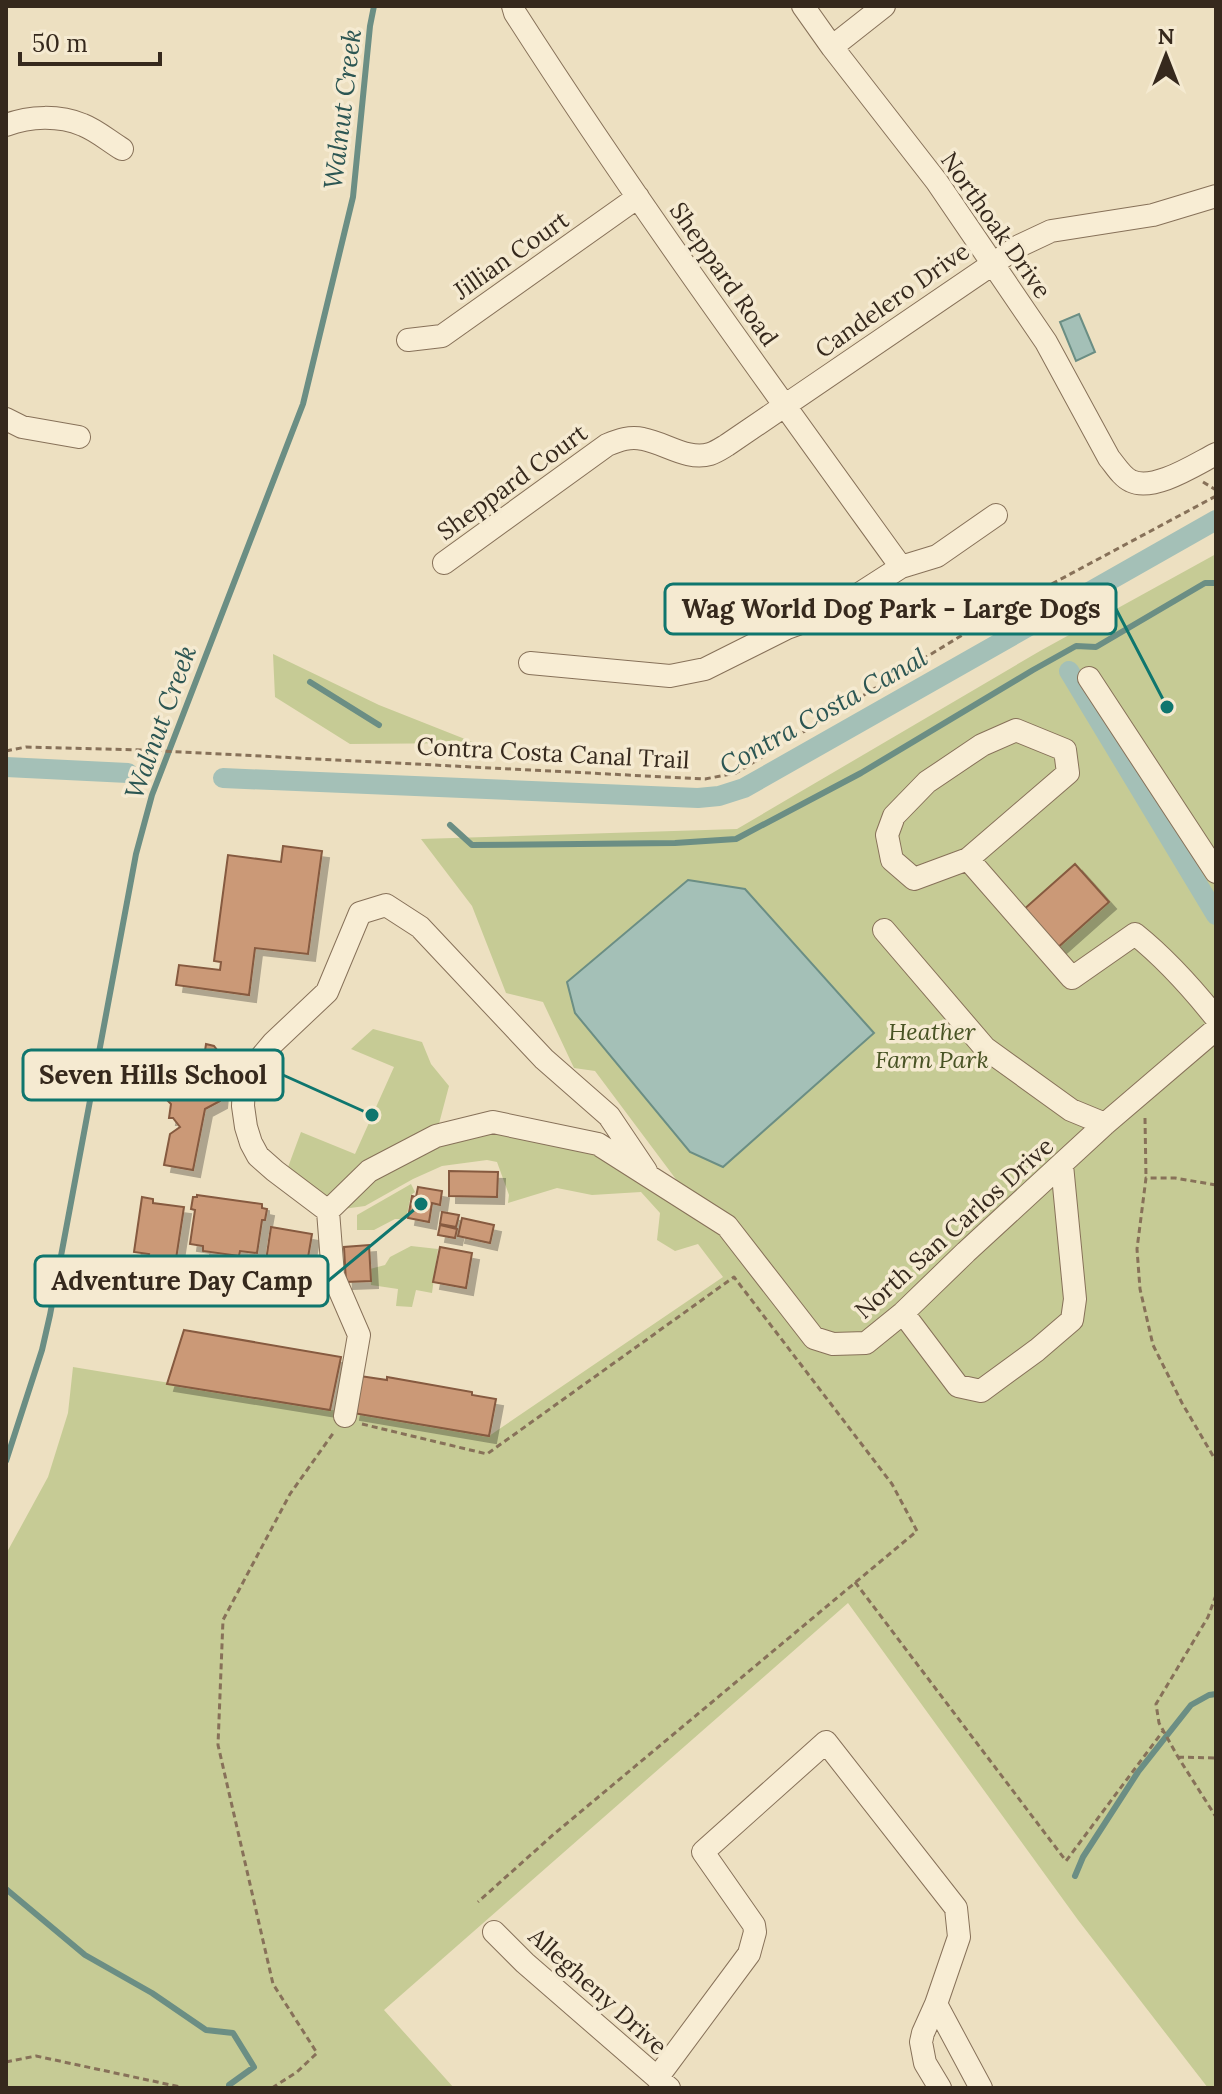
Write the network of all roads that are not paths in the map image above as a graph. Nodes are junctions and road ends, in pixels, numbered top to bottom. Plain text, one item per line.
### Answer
1 (513, 6) edge
2 (803, 6) edge
3 (884, 6) edge
4 (832, 47) junction
5 (6, 125) edge
6 (122, 149) dead end
7 (1216, 196) edge
8 (638, 197) junction
9 (992, 263) junction
10 (408, 340) dead end
11 (784, 406) junction
12 (6, 419) edge
13 (79, 437) dead end
14 (1216, 454) edge
15 (996, 515) dead end
16 (444, 563) dead end
17 (901, 567) junction
18 (530, 663) dead end
19 (1089, 678) dead end
20 (968, 859) junction
21 (1216, 872) edge
22 (884, 930) dead end
23 (1216, 1018) edge
24 (1216, 1029) edge
25 (1105, 1124) junction
26 (1062, 1165) junction
27 (651, 1178) junction
28 (328, 1211) junction
29 (903, 1313) junction
30 (344, 1418) road end
31 (494, 1932) dead end
32 (936, 2004) junction
33 (658, 2079) edge
34 (940, 2088) edge
35 (981, 2088) edge

1 - 8 street, Sheppard Road
2 - 4 street, Northoak Drive
3 - 4 street
4 - 9 street, Northoak Drive
5 - 6 street
7 - 9 street, Candelero Drive
8 - 10 street, Jillian Court
8 - 11 street, Sheppard Road
9 - 11 street, Candelero Drive
9 - 14 street, Northoak Drive
11 - 16 street, Sheppard Court
11 - 17 street, Sheppard Road
12 - 13 street
15 - 17 street
17 - 18 street
19 - 21 street
20 - 20 street
20 - 23 street
22 - 25 street
24 - 25 street, North San Carlos Drive
25 - 26 street, North San Carlos Drive
26 - 29 street, North San Carlos Drive
26 - 29 street
27 - 28 street, North San Carlos Drive
27 - 28 street
27 - 29 street, North San Carlos Drive
28 - 30 street
31 - 33 street, Allegheny Drive
32 - 33 street
32 - 34 street
32 - 35 street

